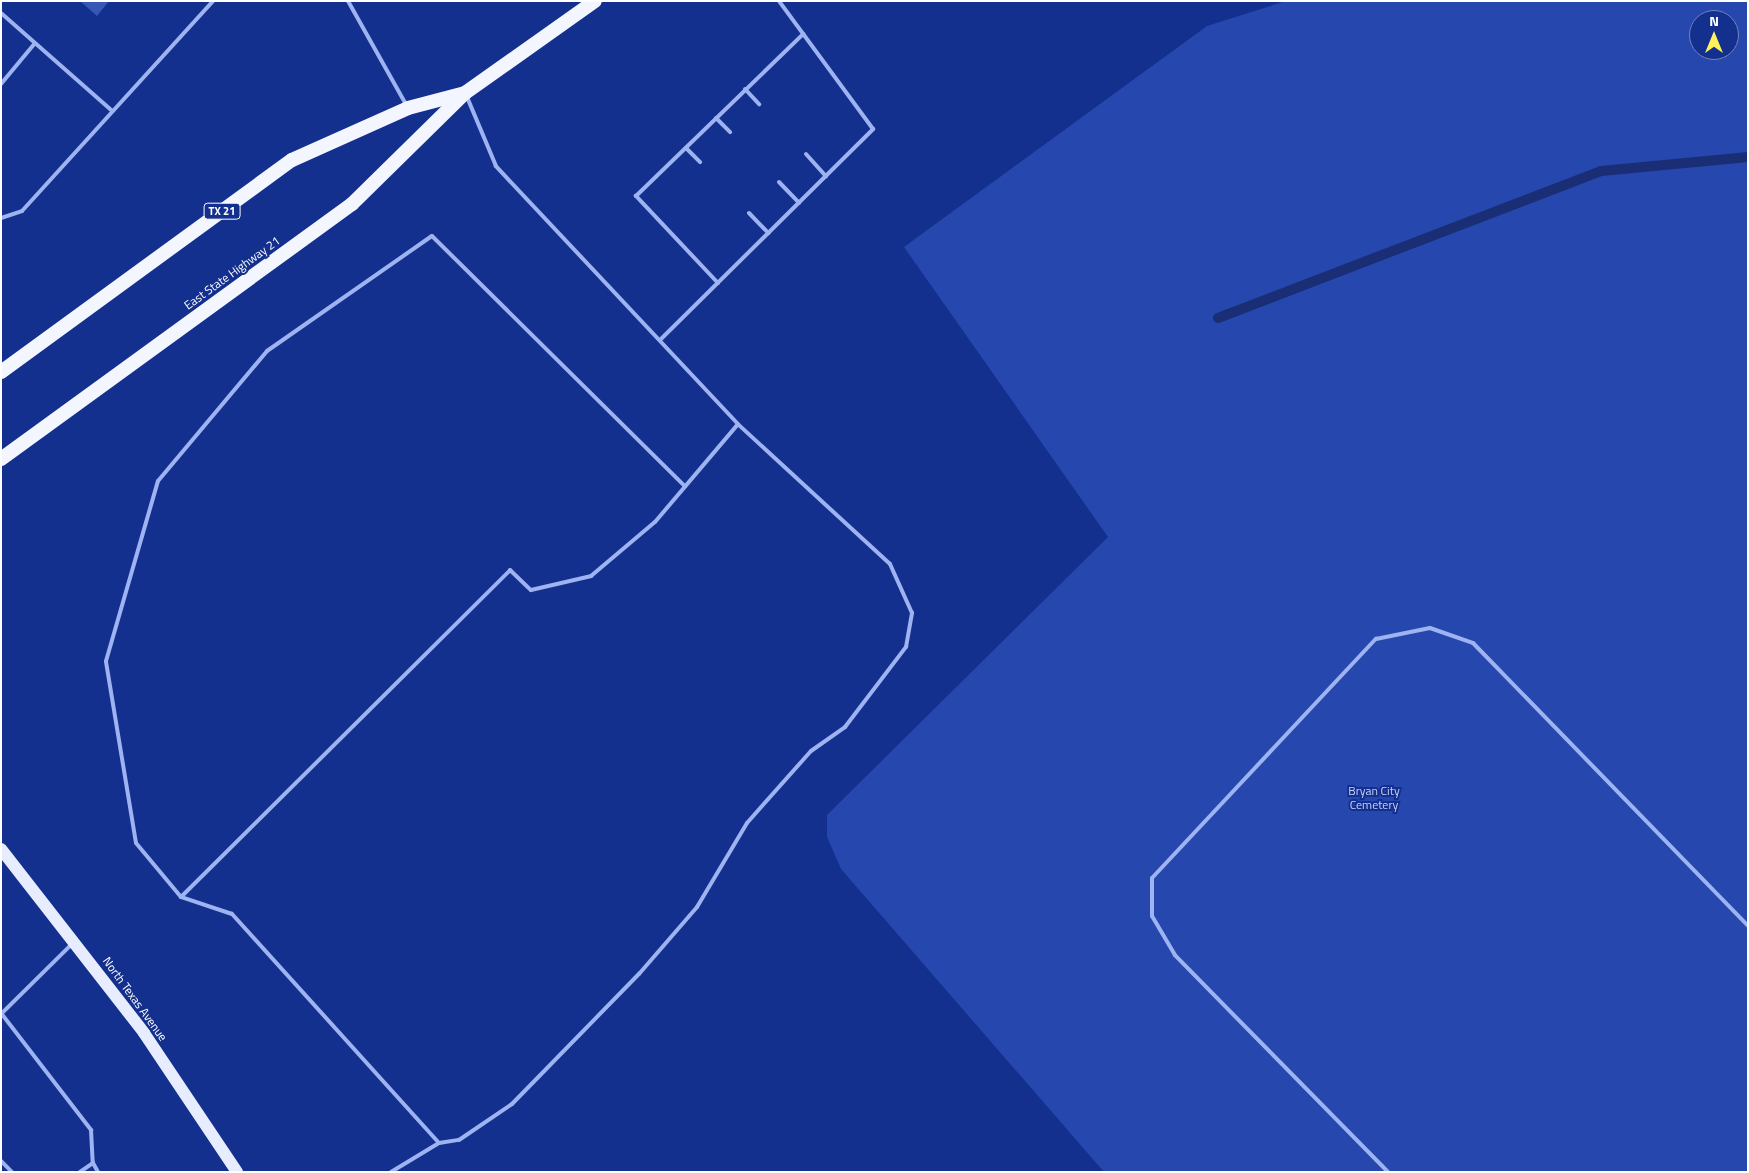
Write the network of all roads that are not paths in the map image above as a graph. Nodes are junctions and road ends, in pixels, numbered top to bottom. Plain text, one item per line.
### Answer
1 (212, 1) edge
2 (348, 1) edge
3 (594, 1) edge
4 (778, 1) edge
5 (1, 13) edge
6 (803, 34) junction
7 (35, 43) junction
8 (1, 84) edge
9 (745, 89) junction
10 (465, 93) junction
11 (759, 104) dead end
12 (408, 108) junction
13 (112, 111) junction
14 (716, 118) junction
15 (730, 132) dead end
16 (686, 148) junction
17 (806, 154) dead end
18 (700, 162) dead end
19 (826, 176) junction
20 (779, 182) dead end
21 (799, 203) junction
22 (749, 213) dead end
23 (1, 218) edge
24 (768, 233) junction
25 (718, 283) junction
26 (660, 340) junction
27 (1, 372) edge
28 (738, 424) junction
29 (1, 459) edge
30 (685, 486) junction
31 (1, 849) edge
32 (181, 897) junction
33 (1748, 926) edge
34 (75, 941) junction
35 (1, 1013) edge
36 (439, 1143) junction
37 (1, 1161) edge
38 (93, 1163) junction
39 (12, 1172) edge
40 (80, 1172) edge
41 (98, 1172) edge
42 (237, 1172) edge
43 (391, 1172) edge
44 (1388, 1172) edge

1 - 13 lane
2 - 12 lane
3 - 10 highway, East State Highway 21 / TX 21
4 - 6 lane
5 - 7 lane
6 - 9 lane
6 - 19 lane
7 - 8 lane
7 - 13 lane
9 - 11 lane
9 - 14 lane
10 - 12 highway, East State Highway 21 / TX 21
10 - 26 lane
10 - 29 highway, East State Highway 21 / TX 21
12 - 27 highway, East State Highway 21 / TX 21
13 - 23 lane
14 - 15 lane
14 - 16 lane
16 - 18 lane
16 - 25 lane
17 - 19 lane
19 - 21 lane
20 - 21 lane
21 - 24 lane
22 - 24 lane
24 - 25 lane
25 - 26 lane
26 - 28 lane
28 - 30 lane
28 - 36 lane
30 - 32 lane
30 - 32 lane
31 - 34 main road, North Texas Avenue
32 - 36 lane
33 - 44 lane
34 - 35 lane
34 - 42 main road, North Texas Avenue
35 - 38 lane
36 - 43 lane
37 - 39 lane
38 - 40 lane
38 - 41 lane

